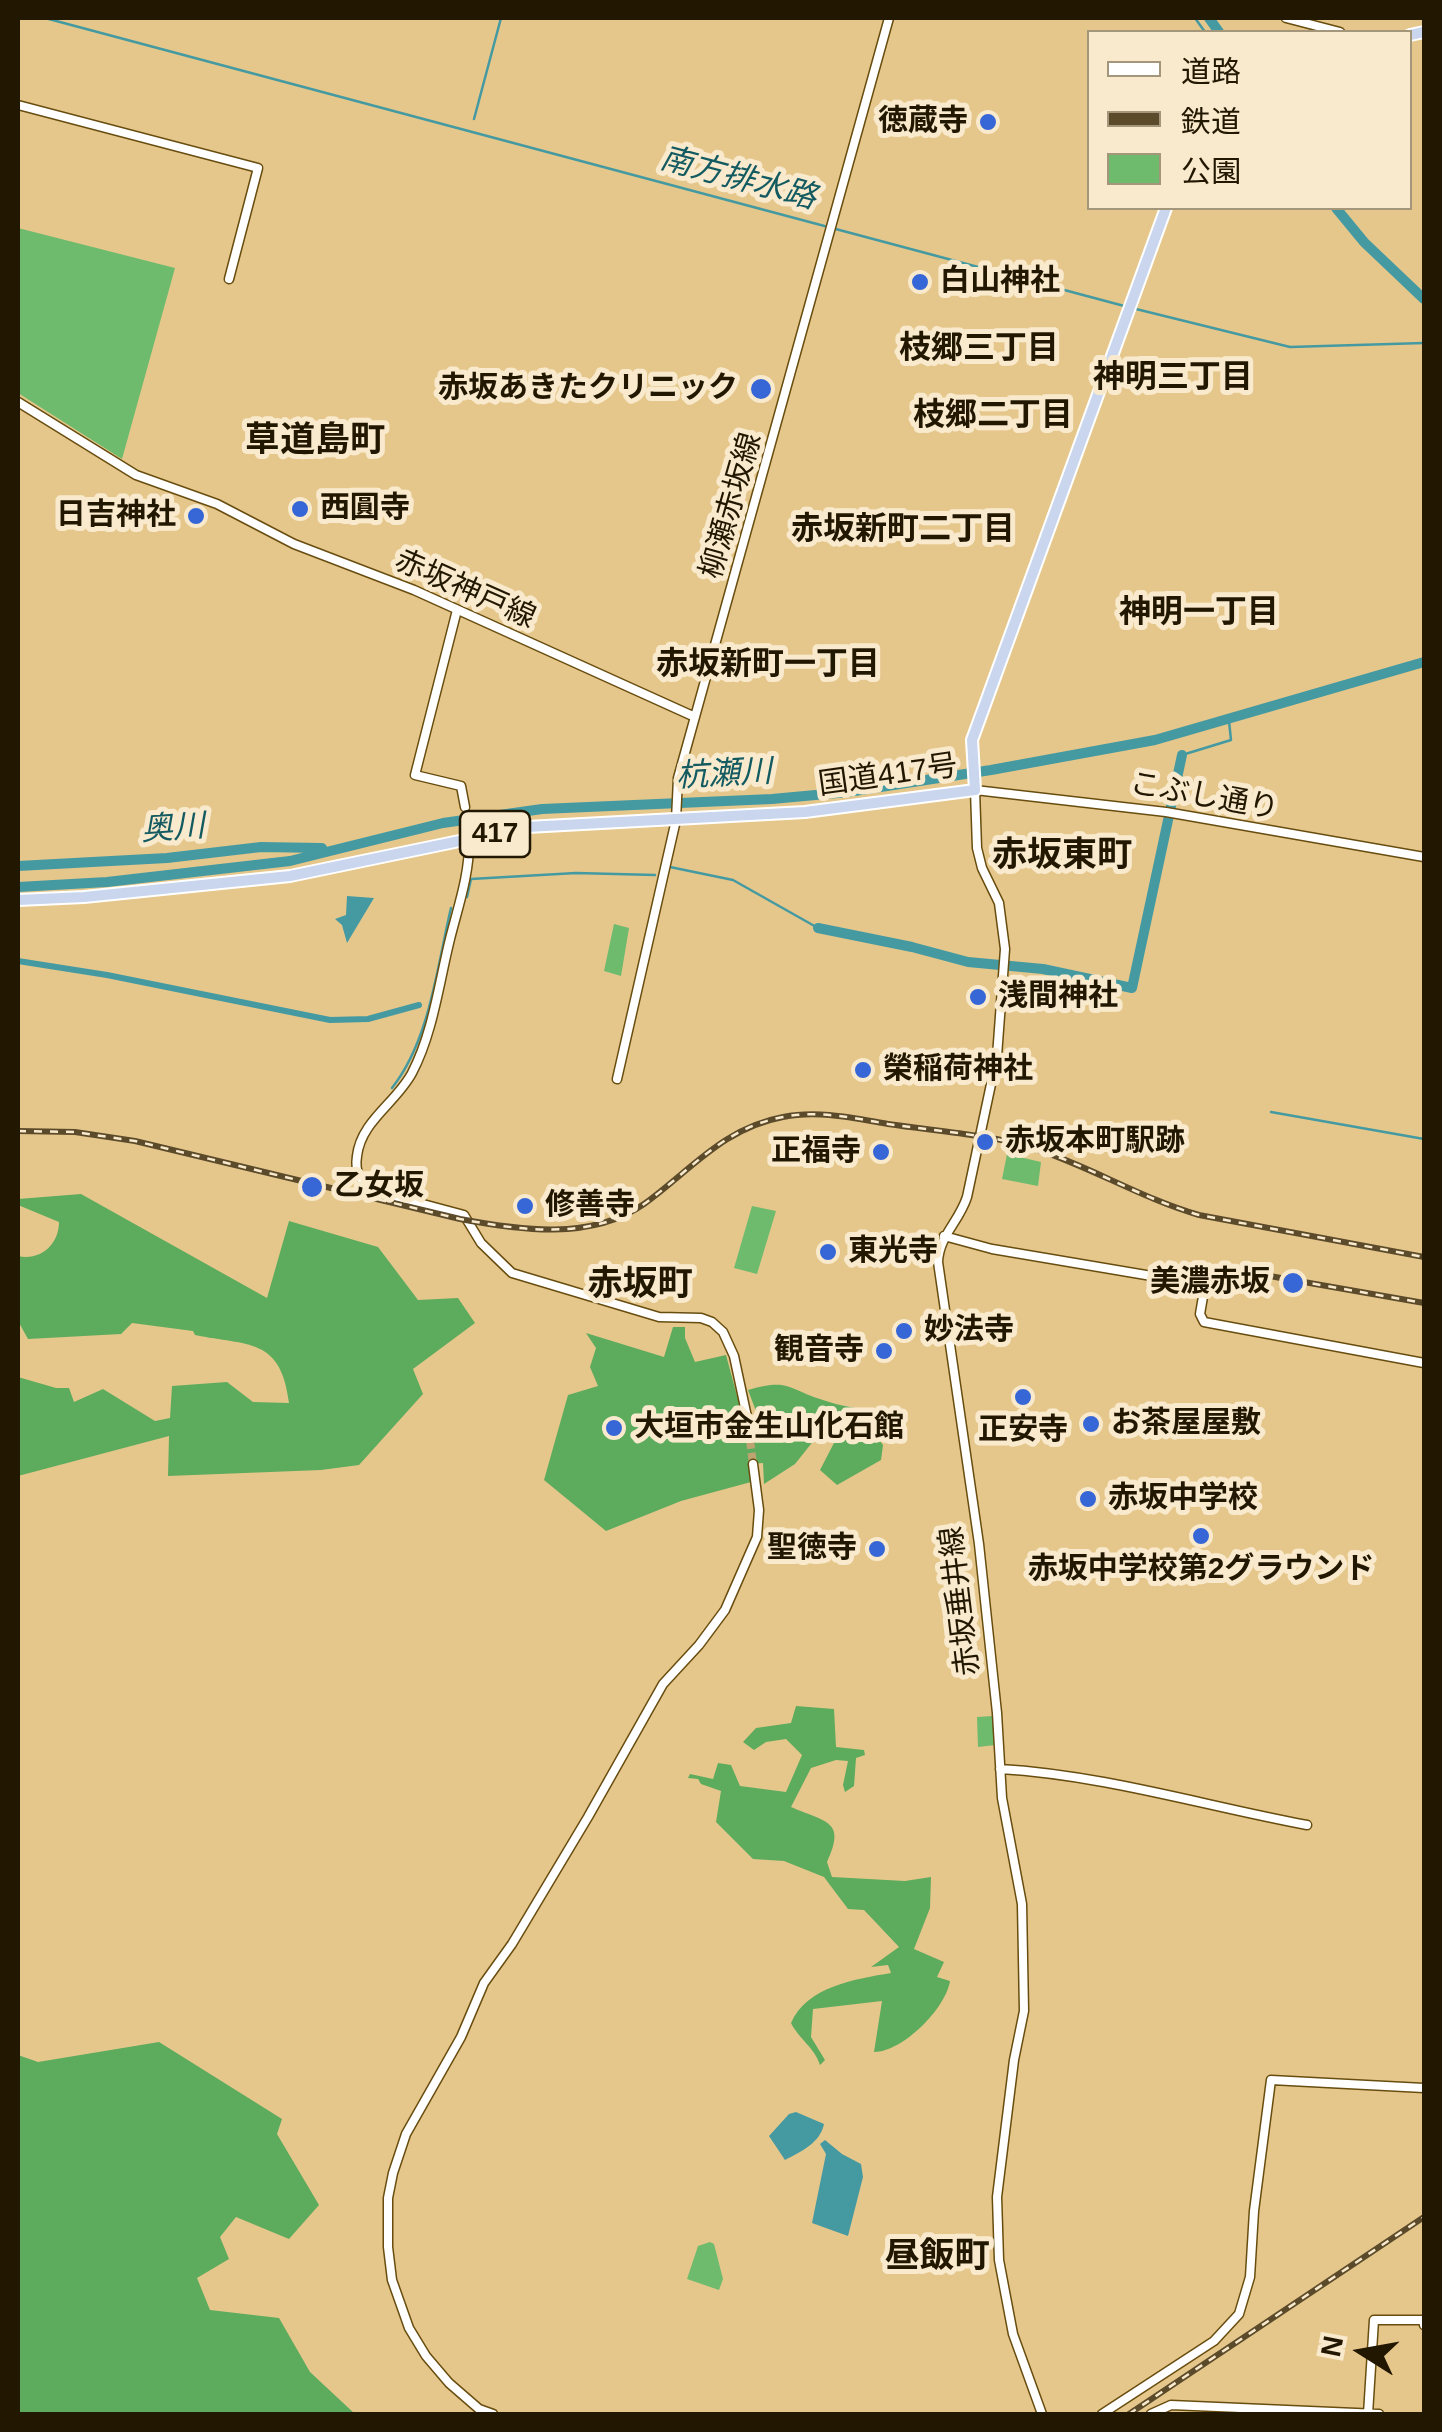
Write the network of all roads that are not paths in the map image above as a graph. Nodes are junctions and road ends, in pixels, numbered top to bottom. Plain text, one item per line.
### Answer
1 (889, 18) edge
2 (1286, 18) edge
3 (1332, 30) edge
4 (18, 105) edge
5 (1165, 210) edge
6 (228, 279) dead end
7 (18, 402) edge
8 (457, 610) junction
9 (696, 717) junction
10 (975, 790) junction
11 (466, 807) dead end
12 (676, 817) junction
13 (470, 840) junction
14 (1424, 857) edge
15 (18, 900) edge
16 (616, 1079) dead end
17 (944, 1236) junction
18 (1424, 1363) edge
19 (747, 1416) tunnel mouth
20 (754, 1464) tunnel mouth
21 (1000, 1770) junction
22 (1307, 1825) dead end
23 (1424, 2088) edge
24 (1424, 2325) edge
25 (493, 2414) edge
26 (1042, 2414) edge
27 (1102, 2414) edge
28 (1151, 2414) edge
29 (1368, 2414) edge
30 (1379, 2414) edge

1 - 9 street, 柳瀬赤坂線
2 - 3 street
4 - 6 street
5 - 10 highway, 国道417号
7 - 8 street, 赤坂神戸線
8 - 9 street, 赤坂神戸線
8 - 11 street
9 - 12 street
10 - 12 highway, 国道417号 / 417
10 - 14 street, こぶし通り
10 - 17 street, 赤坂垂井線
12 - 13 highway, 国道417号 / 417
12 - 16 street
13 - 15 highway, 国道417号 / 417
13 - 19 street
17 - 18 street
17 - 21 street, 赤坂垂井線
20 - 25 street
21 - 22 street
21 - 26 street, 赤坂垂井線
23 - 27 street
24 - 29 street
28 - 29 street
29 - 30 street

